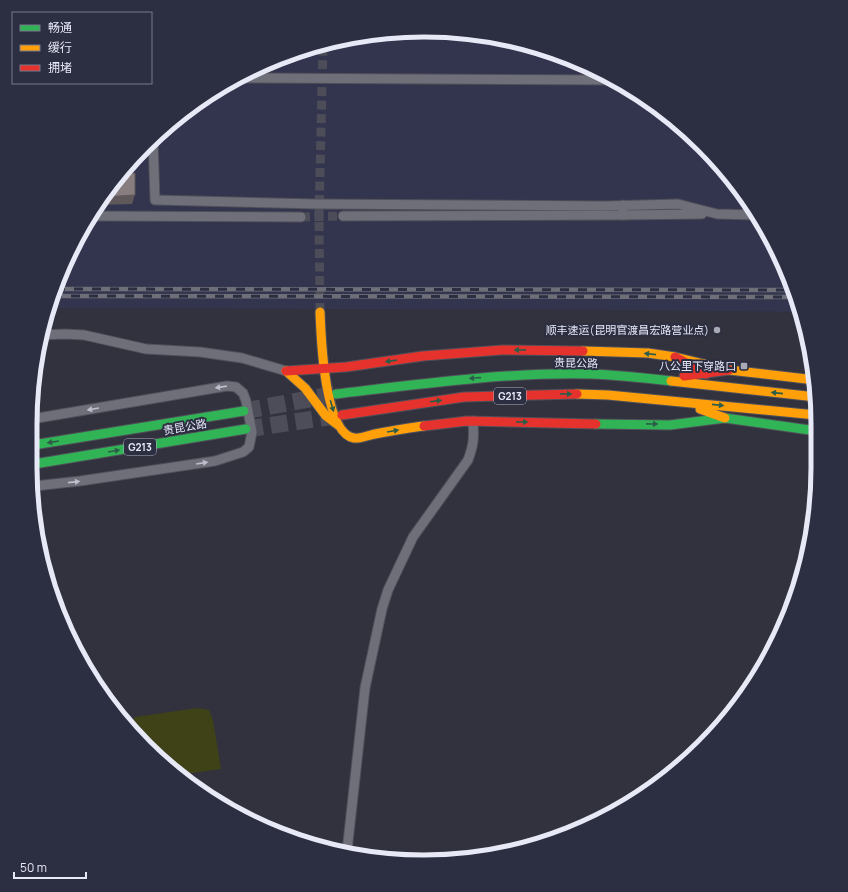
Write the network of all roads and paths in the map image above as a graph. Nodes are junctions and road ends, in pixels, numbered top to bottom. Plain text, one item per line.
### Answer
1 (251, 78) edge
2 (601, 80) edge
3 (153, 147) edge
4 (155, 200) junction
5 (623, 210) junction
6 (749, 215) edge
7 (98, 216) edge
8 (155, 216) junction
9 (343, 216) tunnel mouth
10 (301, 217) tunnel mouth
11 (320, 312) tunnel mouth
12 (47, 335) edge
13 (675, 357) junction
14 (323, 368) junction
15 (729, 370) junction
16 (286, 371) junction
17 (704, 373) junction
18 (654, 379) junction
19 (808, 379) edge
20 (735, 388) junction
21 (336, 394) tunnel mouth
22 (810, 396) edge
23 (680, 401) junction
24 (244, 411) tunnel mouth
25 (811, 414) edge
26 (342, 415) tunnel mouth
27 (37, 418) edge
28 (726, 418) junction
29 (473, 421) junction
30 (338, 425) junction
31 (246, 429) tunnel mouth
32 (811, 430) edge
33 (37, 444) edge
34 (37, 464) edge
35 (38, 486) edge
36 (347, 848) edge

1 - 2 street
3 - 4 street
4 - 5 street
4 - 8 street
5 - 6 street
5 - 9 street
7 - 8 street
8 - 10 street
11 - 14 main road
12 - 16 street
13 -> 14 main road
13 - 15 main road
13 - 17 main road
14 - 16 main road
14 -> 30 main road
15 - 17 main road
15 - 19 main road
16 - 30 main road
17 - 18 main road
17 - 20 main road
18 - 20 main road, 贵昆公路 / G213
18 -> 21 main road, 贵昆公路 / G213
22 -> 20 main road, 贵昆公路 / G213
23 -> 25 main road, G213
26 -> 23 main road, G213
23 - 28 main road
24 -> 33 main road, 贵昆公路 / G213
35 -> 27 street
29 -> 28 main road
28 - 32 main road
30 -> 29 main road
29 - 36 street
34 -> 31 main road, 贵昆公路 / G213

